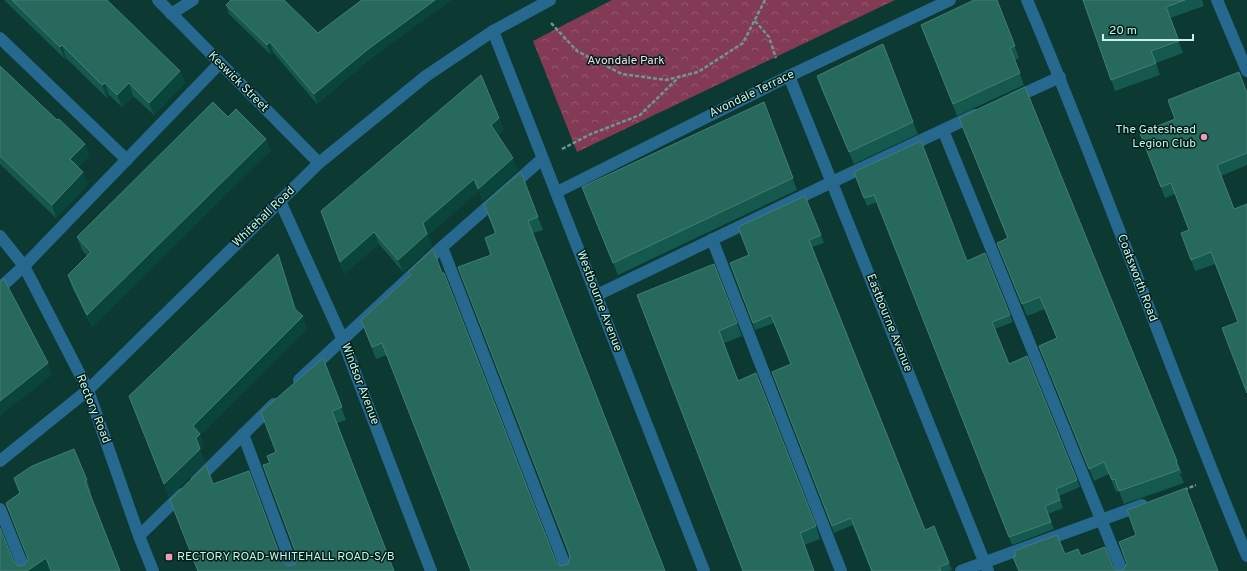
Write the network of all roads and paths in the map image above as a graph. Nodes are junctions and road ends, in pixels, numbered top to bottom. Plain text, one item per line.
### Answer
1 (158, 0) edge
2 (192, 0) edge
3 (550, 0) edge
4 (765, 0) edge
5 (950, 0) edge
6 (1027, 0) edge
7 (1217, 0) edge
8 (537, 8) junction
9 (171, 14) junction
10 (755, 21) junction
11 (493, 31) junction
12 (0, 38) edge
13 (220, 63) junction
14 (1247, 71) edge
15 (680, 76) junction
16 (789, 76) junction
17 (1060, 77) junction
18 (771, 85) junction
19 (1005, 102) edge
20 (984, 111) edge
21 (943, 130) junction
22 (542, 159) junction
23 (127, 160) junction
24 (319, 163) junction
25 (832, 182) junction
26 (557, 192) junction
27 (280, 201) junction
28 (0, 236) edge
29 (712, 239) junction
30 (442, 247) junction
31 (24, 266) junction
32 (0, 288) edge
33 (597, 295) junction
34 (342, 338) junction
35 (293, 386) edge
36 (88, 390) junction
37 (282, 397) edge
38 (243, 434) junction
39 (0, 461) edge
40 (1154, 501) edge
41 (0, 509) edge
42 (1102, 520) junction
43 (139, 536) junction
44 (1247, 556) edge
45 (986, 566) edge
46 (25, 571) edge
47 (153, 571) edge
48 (294, 571) edge
49 (430, 571) edge
50 (567, 571) edge
51 (704, 571) edge
52 (841, 571) edge
53 (961, 571) edge
54 (1122, 571) edge

1 - 9 street, Keswick Street
2 - 9 street
3 - 8 street, Whitehall Road
4 - 10 path
5 - 16 street, Avondale Terrace
6 - 17 street, Coatsworth Road
7 - 14 street
8 - 11 street, Whitehall Road
8 - 15 path
9 - 13 street, Keswick Street
10 - 15 path
10 - 18 path
11 - 22 street, Westbourne Avenue
11 - 24 street, Whitehall Road
12 - 23 street
13 - 23 street
13 - 24 street, Keswick Street
15 - 22 path
16 - 18 street, Avondale Terrace
16 - 25 street, Eastbourne Avenue
17 - 19 street
17 - 44 street, Coatsworth Road
18 - 26 street, Avondale Terrace
20 - 21 street
21 - 25 street
21 - 42 street
22 - 26 street, Westbourne Avenue
22 - 30 street
23 - 31 street
24 - 27 street, Whitehall Road
25 - 29 street
25 - 45 street, Eastbourne Avenue
26 - 33 street, Westbourne Avenue
27 - 34 street, Windsor Avenue
27 - 36 street, Whitehall Road
28 - 31 street, Rectory Road
29 - 33 street
29 - 52 street
30 - 34 street
30 - 50 street
31 - 32 street
31 - 36 street, Rectory Road
33 - 51 street, Westbourne Avenue
34 - 35 street
34 - 49 street, Windsor Avenue
36 - 39 street, Whitehall Road
36 - 43 street, Rectory Road
37 - 38 street
38 - 43 street
38 - 48 street
40 - 42 street
41 - 46 street
42 - 45 street
42 - 54 street
43 - 47 street, Rectory Road
45 - 53 street

